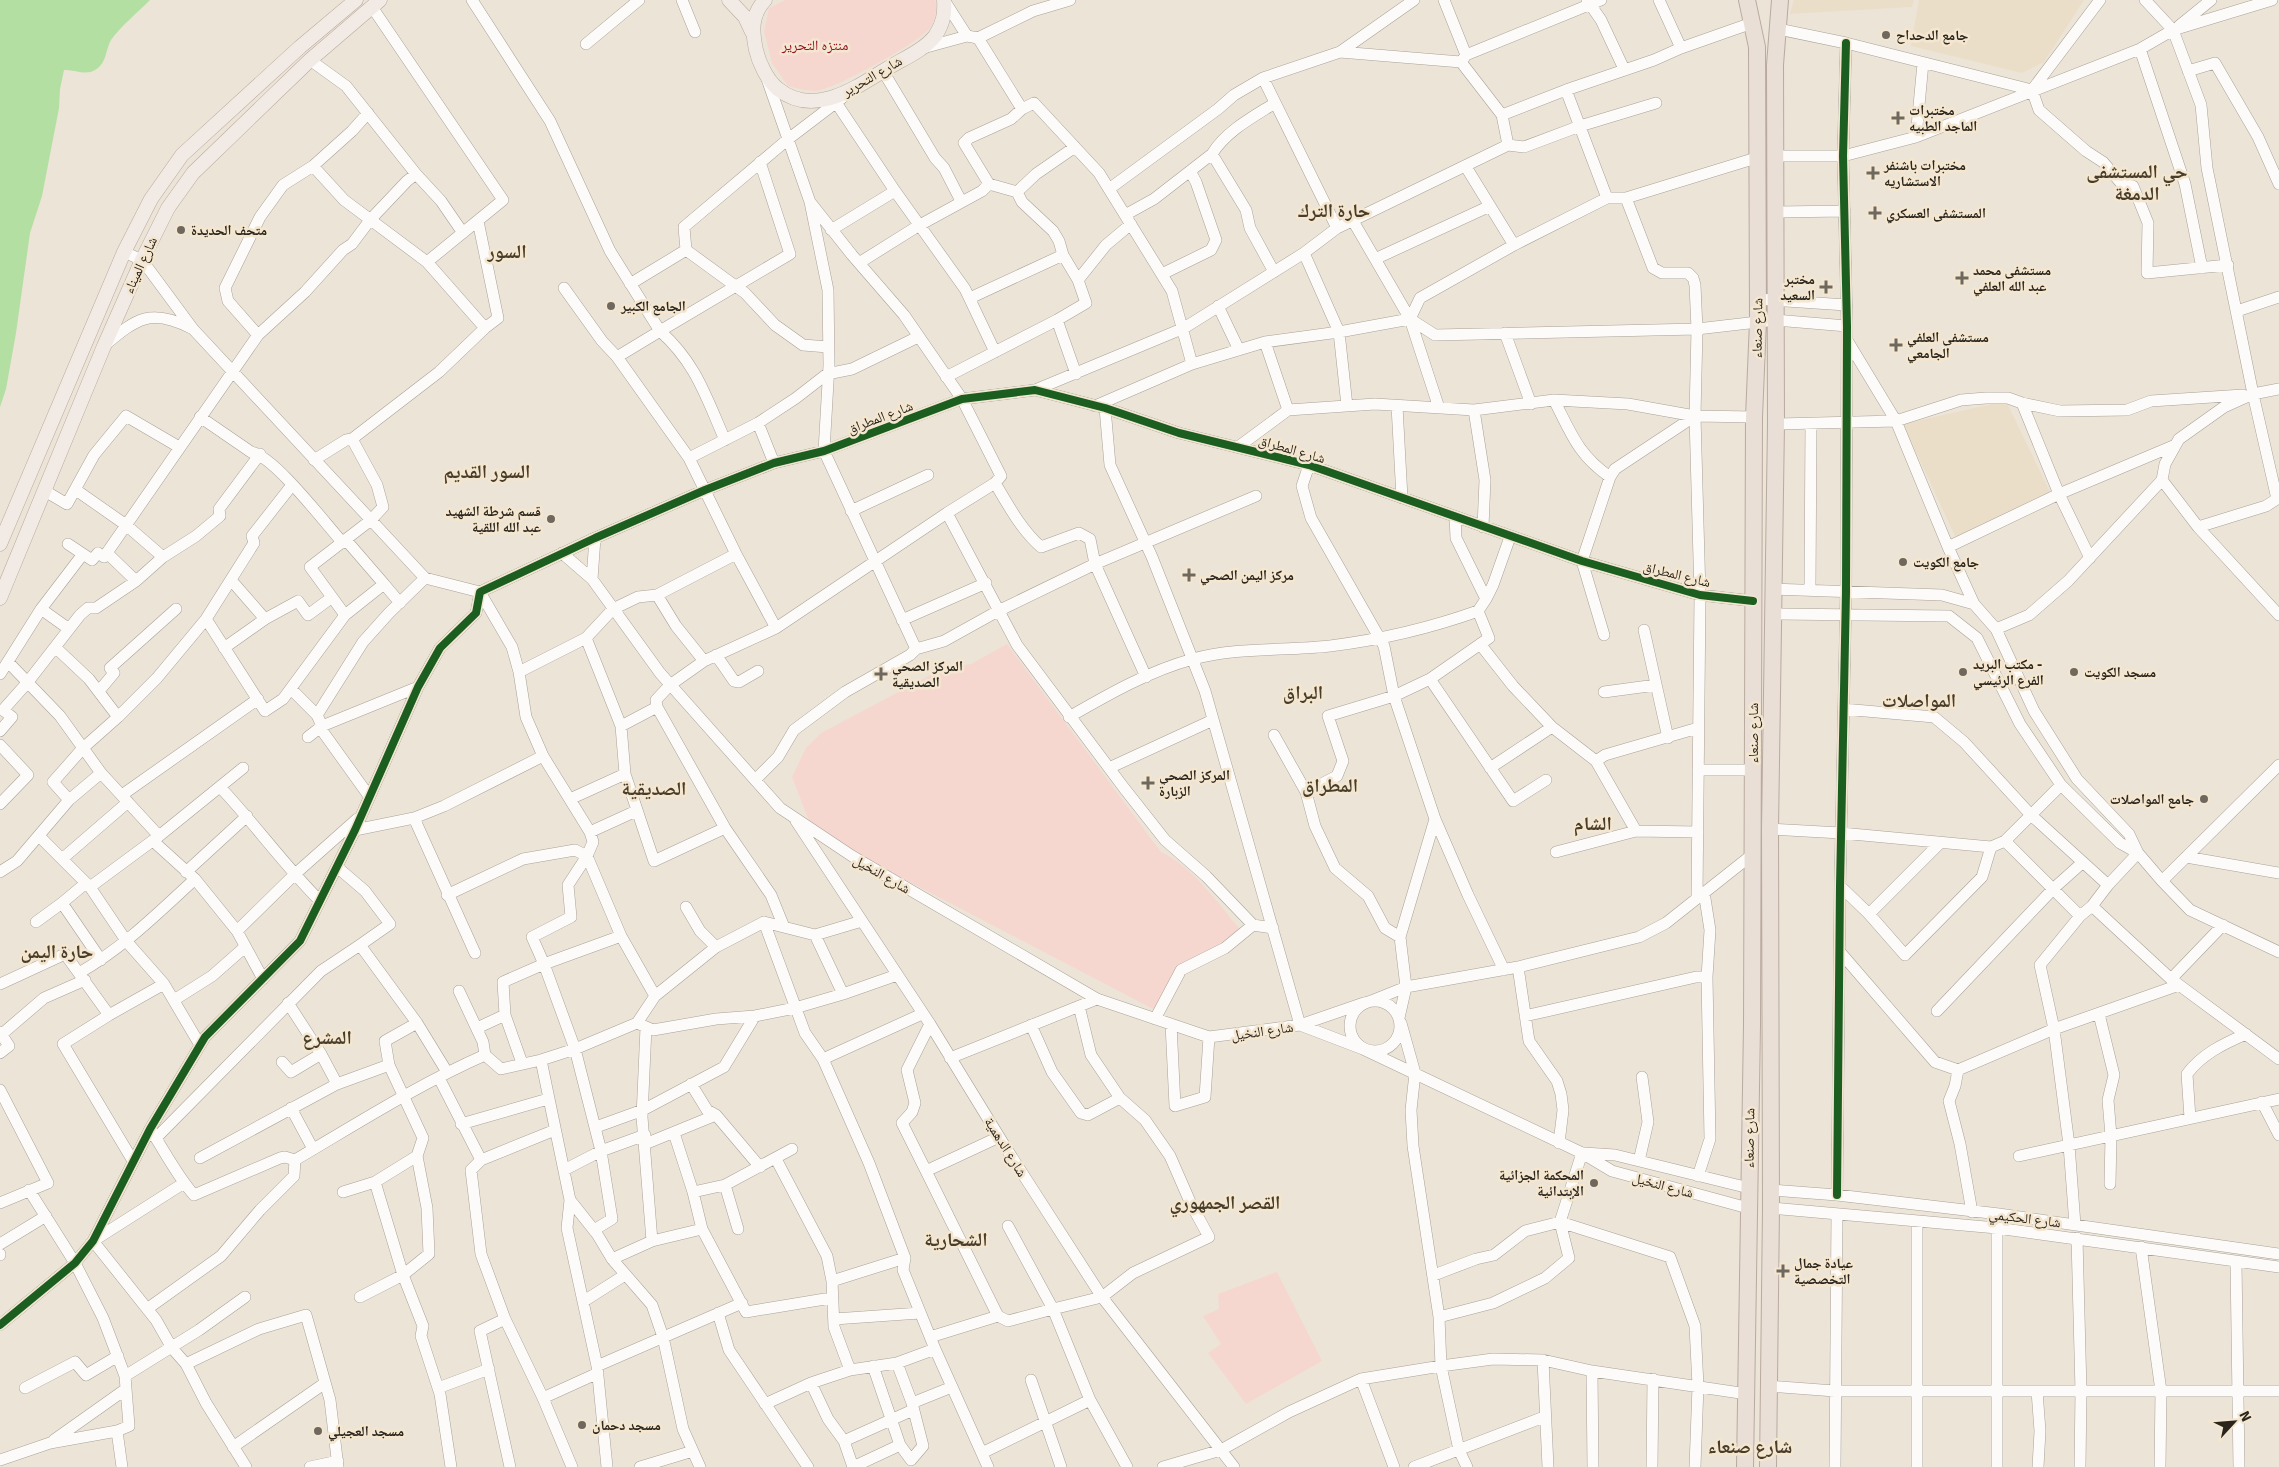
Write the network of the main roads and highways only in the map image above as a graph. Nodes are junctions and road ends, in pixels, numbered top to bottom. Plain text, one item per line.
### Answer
1 (356, 0) edge
2 (729, 0) edge
3 (765, 0) edge
4 (944, 0) edge
5 (1747, 0) edge
6 (1780, 0) edge
7 (376, 3) edge
8 (753, 35) junction
9 (0, 544) edge
10 (0, 598) edge
11 (1752, 1025) junction
12 (1770, 1028) junction
13 (1751, 1062) junction
14 (1770, 1064) junction
15 (1745, 1467) edge
16 (1768, 1467) edge

1 - 9 main road
2 - 8 main road
3 - 8 main road, شارع التحرير
4 - 8 main road, شارع التحرير
5 - 11 highway, شارع صنعاء
6 - 12 highway, شارع صنعاء
7 - 10 main road, شارع الميناء
11 - 12 highway
11 - 13 highway, شارع صنعاء
12 - 14 highway, شارع صنعاء
13 - 14 highway
13 - 15 highway, شارع صنعاء
14 - 16 highway, شارع صنعاء

